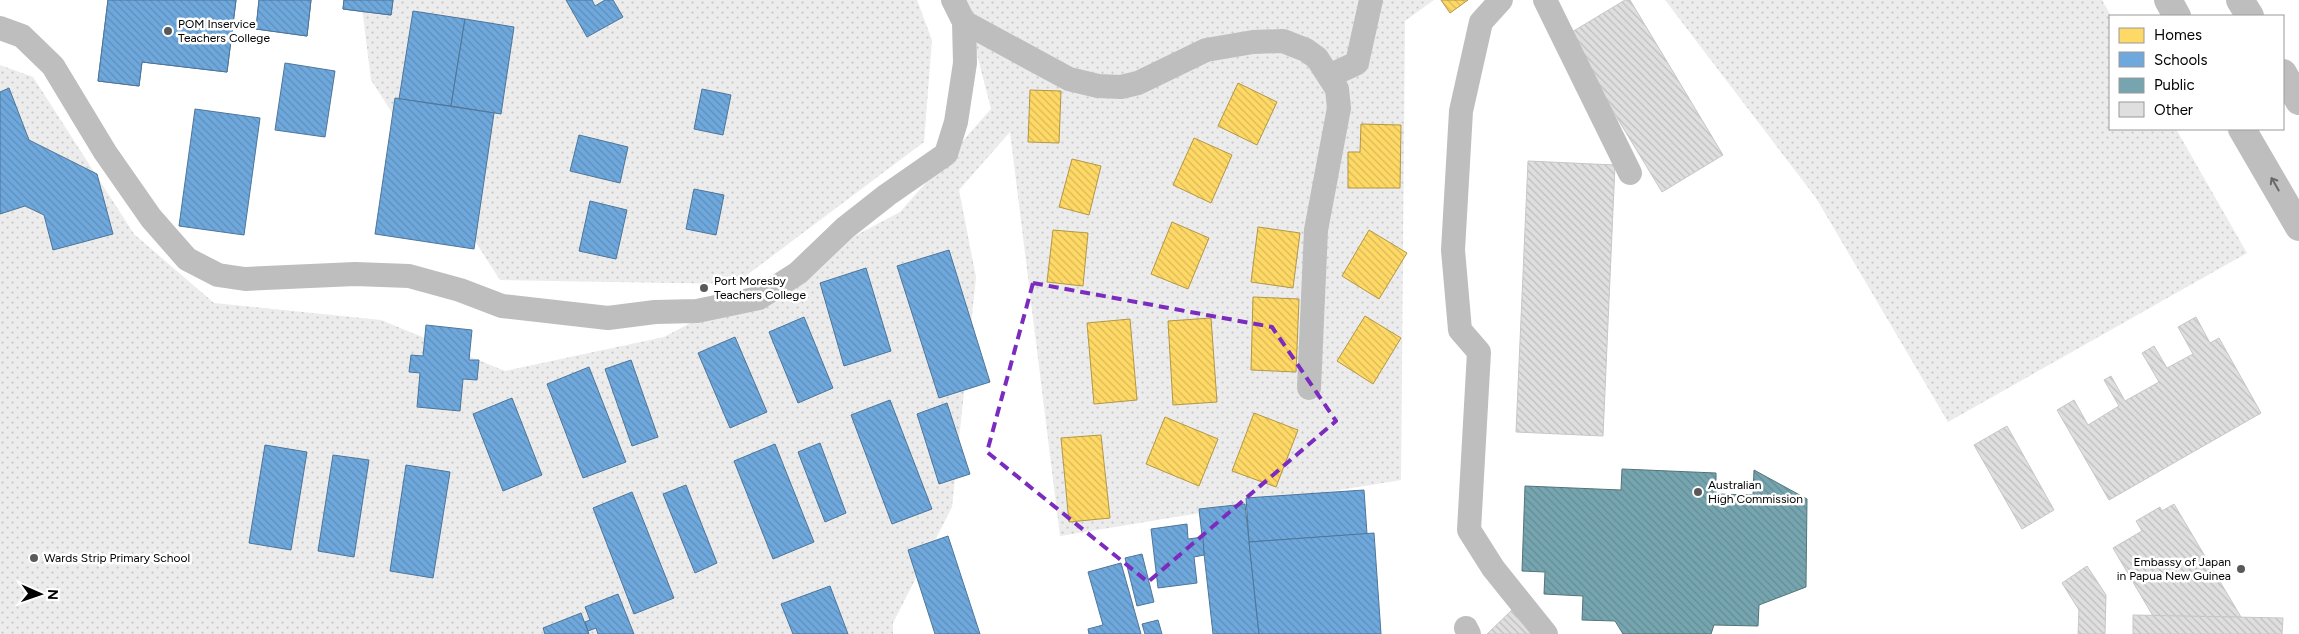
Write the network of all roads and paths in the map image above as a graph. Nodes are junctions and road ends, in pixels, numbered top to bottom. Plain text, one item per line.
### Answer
1 (953, 0) edge
2 (1371, 0) edge
3 (1501, 0) edge
4 (1545, 0) edge
5 (2168, 0) edge
6 (2240, 0) edge
7 (2176, 15) edge
8 (2249, 15) edge
9 (964, 22) junction
10 (0, 28) edge
11 (2284, 75) edge
12 (1329, 76) junction
13 (2299, 101) edge
14 (2243, 130) edge
15 (1630, 173) dead end
16 (2299, 227) edge
17 (1309, 388) dead end
18 (1546, 634) edge

1 - 9 street
2 - 12 street
3 - 18 street
4 - 15 street
5 - 7 highway
6 - 8 highway
9 - 10 street
9 - 12 street
11 - 13 highway
12 - 17 street
16 -> 14 highway

